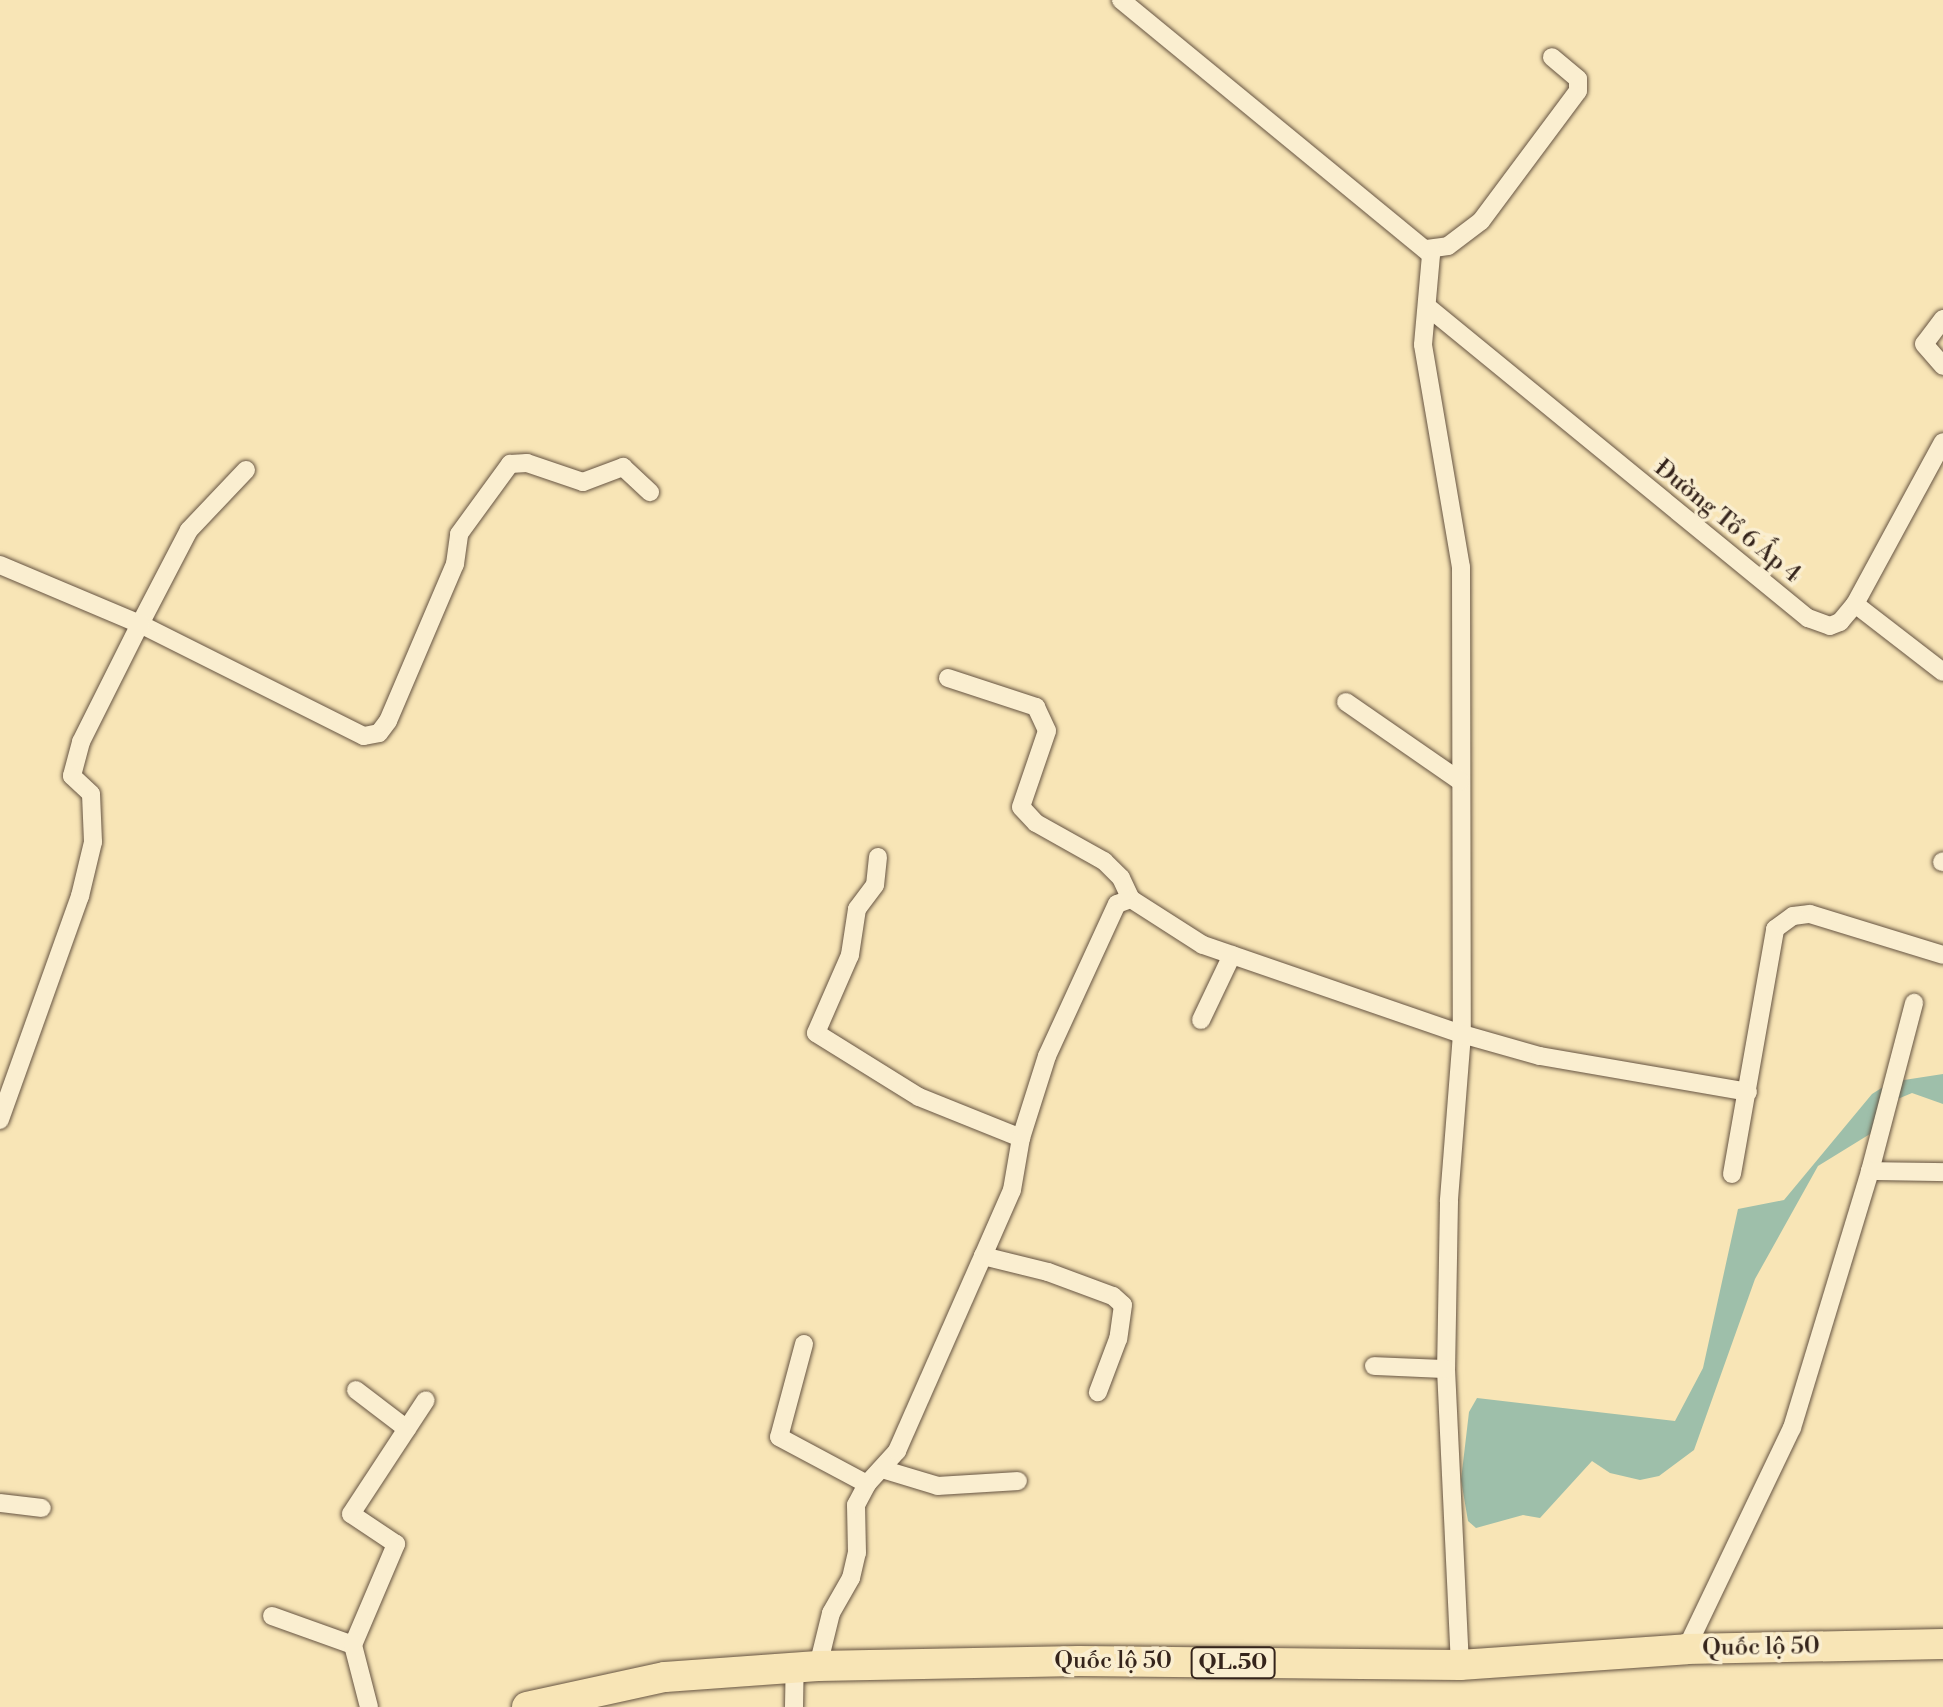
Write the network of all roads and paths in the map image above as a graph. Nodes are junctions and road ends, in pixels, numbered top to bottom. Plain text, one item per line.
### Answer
1 (1121, 0) edge
2 (1552, 57) dead end
3 (1427, 249) junction
4 (1429, 308) junction
5 (1943, 319) edge
6 (1943, 366) edge
7 (1943, 442) edge
8 (246, 470) dead end
9 (650, 492) dead end
10 (0, 565) edge
11 (1855, 604) junction
12 (140, 624) junction
13 (1943, 672) edge
14 (948, 678) dead end
15 (1346, 702) dead end
16 (1460, 781) junction
17 (878, 857) dead end
18 (1131, 899) junction
19 (1232, 955) junction
20 (1943, 955) edge
21 (1914, 1003) dead end
22 (1201, 1020) dead end
23 (1462, 1034) junction
24 (1748, 1092) junction
25 (0, 1120) edge
26 (1021, 1138) junction
27 (1870, 1171) junction
28 (1943, 1172) edge
29 (1732, 1174) dead end
30 (983, 1256) junction
31 (804, 1344) dead end
32 (1374, 1366) dead end
33 (1446, 1369) junction
34 (356, 1390) dead end
35 (1098, 1392) dead end
36 (426, 1400) dead end
37 (407, 1429) junction
38 (885, 1470) junction
39 (1018, 1481) dead end
40 (867, 1484) junction
41 (0, 1503) edge
42 (42, 1508) dead end
43 (272, 1616) dead end
44 (1943, 1644) edge
45 (353, 1645) junction
46 (1686, 1649) junction
47 (1460, 1665) junction
48 (807, 1667) junction
49 (369, 1707) edge
50 (527, 1707) edge
51 (794, 1707) edge

1 - 3 street
2 - 3 street
3 - 4 street
4 - 11 street, Đường Tổ 6 Ấp 4
4 - 16 street
5 - 6 street
7 - 11 street, Đường Tổ 6 Ấp 4
8 - 12 street
9 - 12 street
10 - 12 street
11 - 13 street
12 - 25 street
14 - 18 street
15 - 16 street
16 - 23 street
17 - 26 street
18 - 19 street
18 - 26 street
19 - 22 street
19 - 23 street
20 - 24 street
21 - 27 street
23 - 24 street
23 - 33 street
24 - 29 street
26 - 30 street
27 - 28 street
27 - 46 street
30 - 35 street
30 - 38 street
31 - 40 street
32 - 33 street
33 - 47 street
34 - 37 street
36 - 37 street
37 - 45 street
38 - 39 street
38 - 40 street
40 - 48 street
41 - 42 street
43 - 45 street
44 - 46 highway, Quốc lộ 50 / QL.50
45 - 49 street
46 - 47 highway, Quốc lộ 50 / QL.50
47 - 48 highway, Quốc lộ 50 / QL.50
48 - 50 highway, Quốc lộ 50 / QL.50
48 - 51 street

